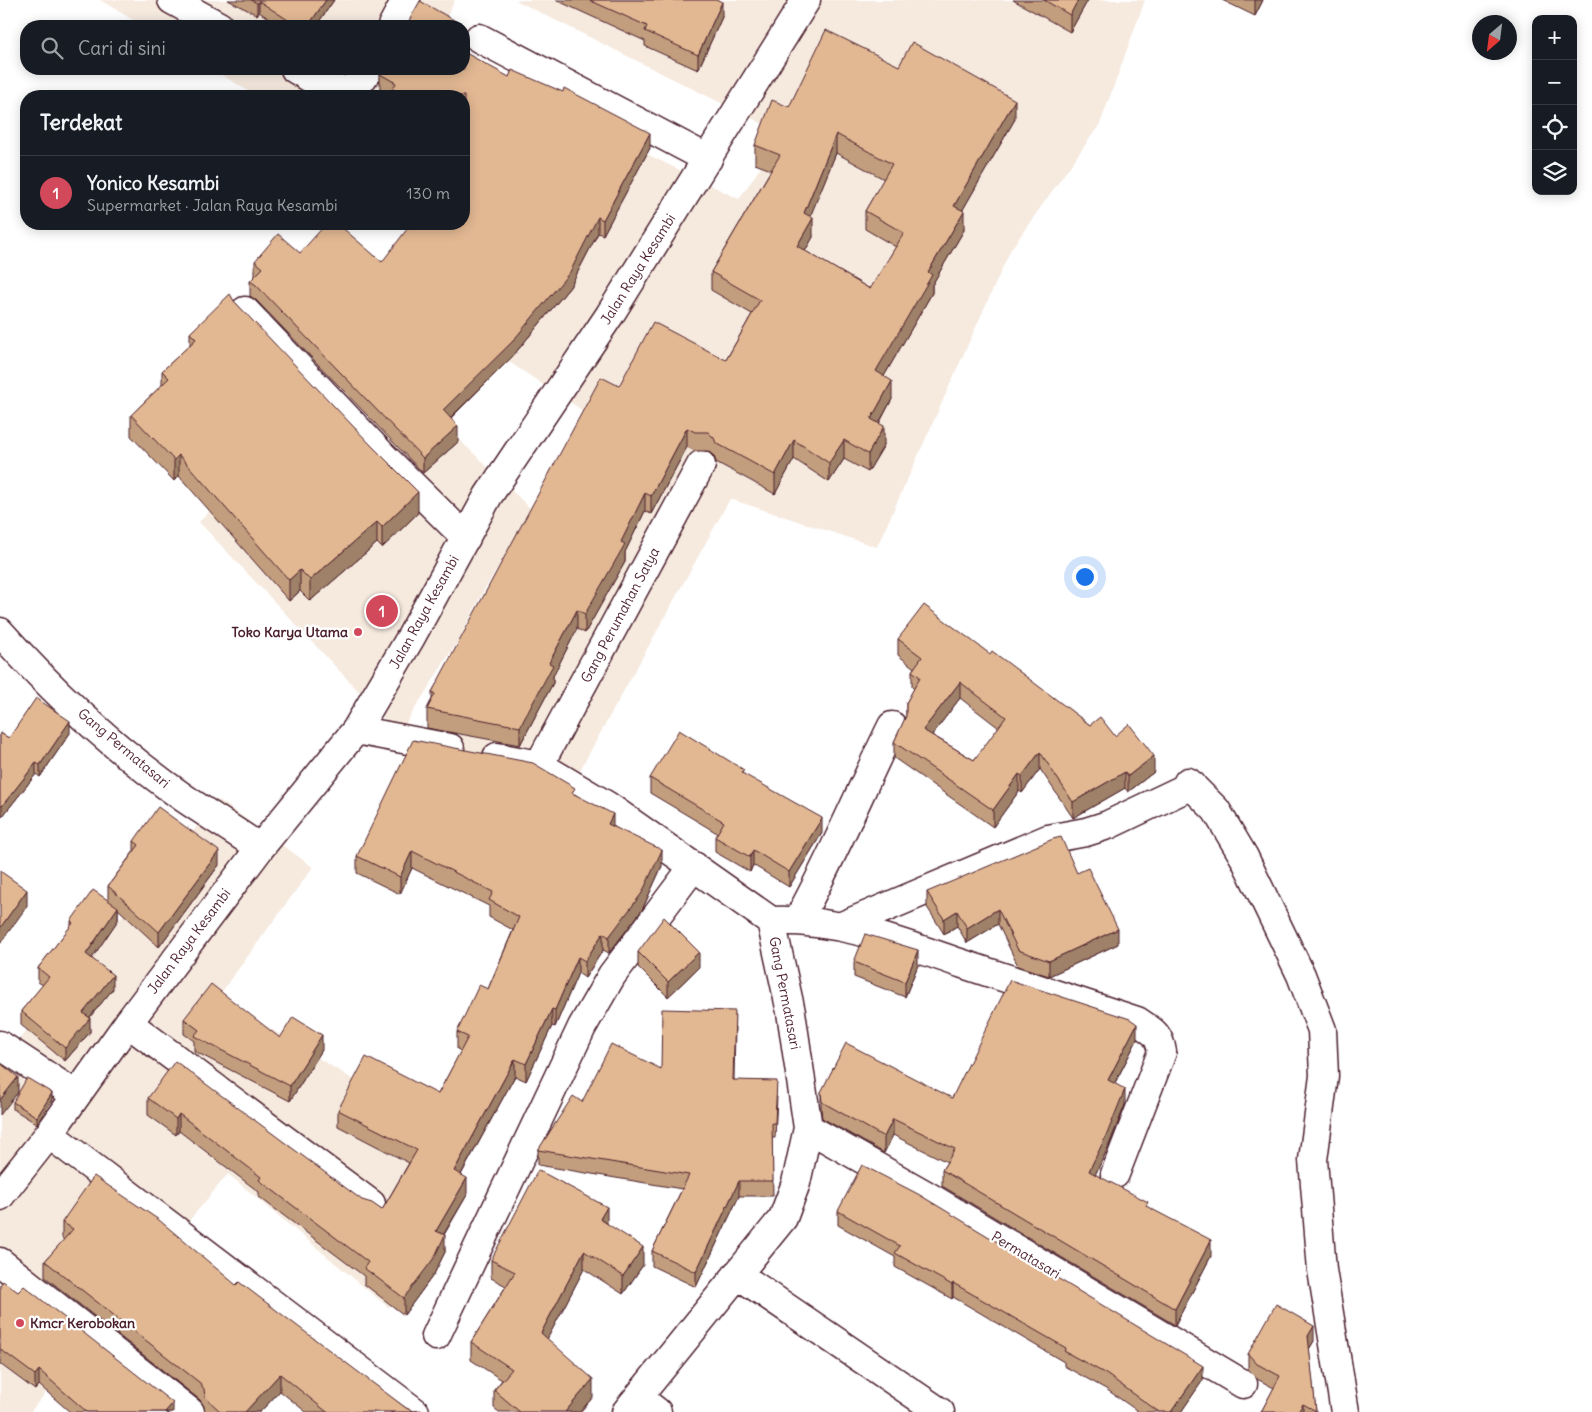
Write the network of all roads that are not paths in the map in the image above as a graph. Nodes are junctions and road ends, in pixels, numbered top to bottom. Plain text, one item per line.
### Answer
1 (172, 0) edge
2 (406, 0) edge
3 (806, 0) edge
4 (208, 20) edge
5 (395, 20) edge
6 (479, 38) dead end
7 (306, 75) edge
8 (364, 75) edge
9 (345, 90) edge
10 (345, 90) edge
11 (708, 158) junction
12 (244, 311) edge
13 (701, 465) dead end
14 (466, 538) junction
15 (0, 632) edge
16 (892, 726) dead end
17 (356, 730) junction
18 (539, 765) junction
19 (260, 848) junction
20 (694, 866) junction
21 (798, 920) junction
22 (771, 922) junction
23 (842, 926) junction
24 (128, 1023) junction
25 (0, 1045) edge
26 (76, 1096) junction
27 (808, 1128) junction
28 (49, 1134) junction
29 (1115, 1174) dead end
30 (0, 1196) edge
31 (371, 1204) edge
32 (0, 1262) edge
33 (737, 1274) junction
34 (436, 1336) dead end
35 (1243, 1384) dead end
36 (641, 1407) edge
37 (190, 1412) edge
38 (415, 1412) edge
39 (940, 1412) edge
40 (1345, 1412) edge

1 - 4 street
2 - 5 street
3 - 11 street, Jalan Raya Kesambi
6 - 11 street
7 - 10 street
8 - 9 street
11 - 14 street, Jalan Raya Kesambi
12 - 14 street
13 - 18 street, Gang Perumahan Satya
14 - 17 street, Jalan Raya Kesambi
15 - 19 street, Gang Permatasari
16 - 21 street
17 - 18 street, Gang Permatasari
17 - 19 street, Jalan Raya Kesambi
18 - 20 street, Gang Permatasari
19 - 24 street, Jalan Raya Kesambi
20 - 22 street, Gang Permatasari
20 - 34 street
21 - 22 street
21 - 23 street
22 - 27 street, Gang Permatasari
23 - 29 street
23 - 40 street
24 - 26 street, Jalan Raya Kesambi
24 - 31 street
25 - 26 street
26 - 28 street, Jalan Raya Kesambi
27 - 33 street, Gang Permatasari
27 - 35 street, Permatasari
28 - 30 street, Jalan Raya Kesambi
28 - 38 street
32 - 37 street
33 - 36 street, Gang Permatasari
33 - 39 street

